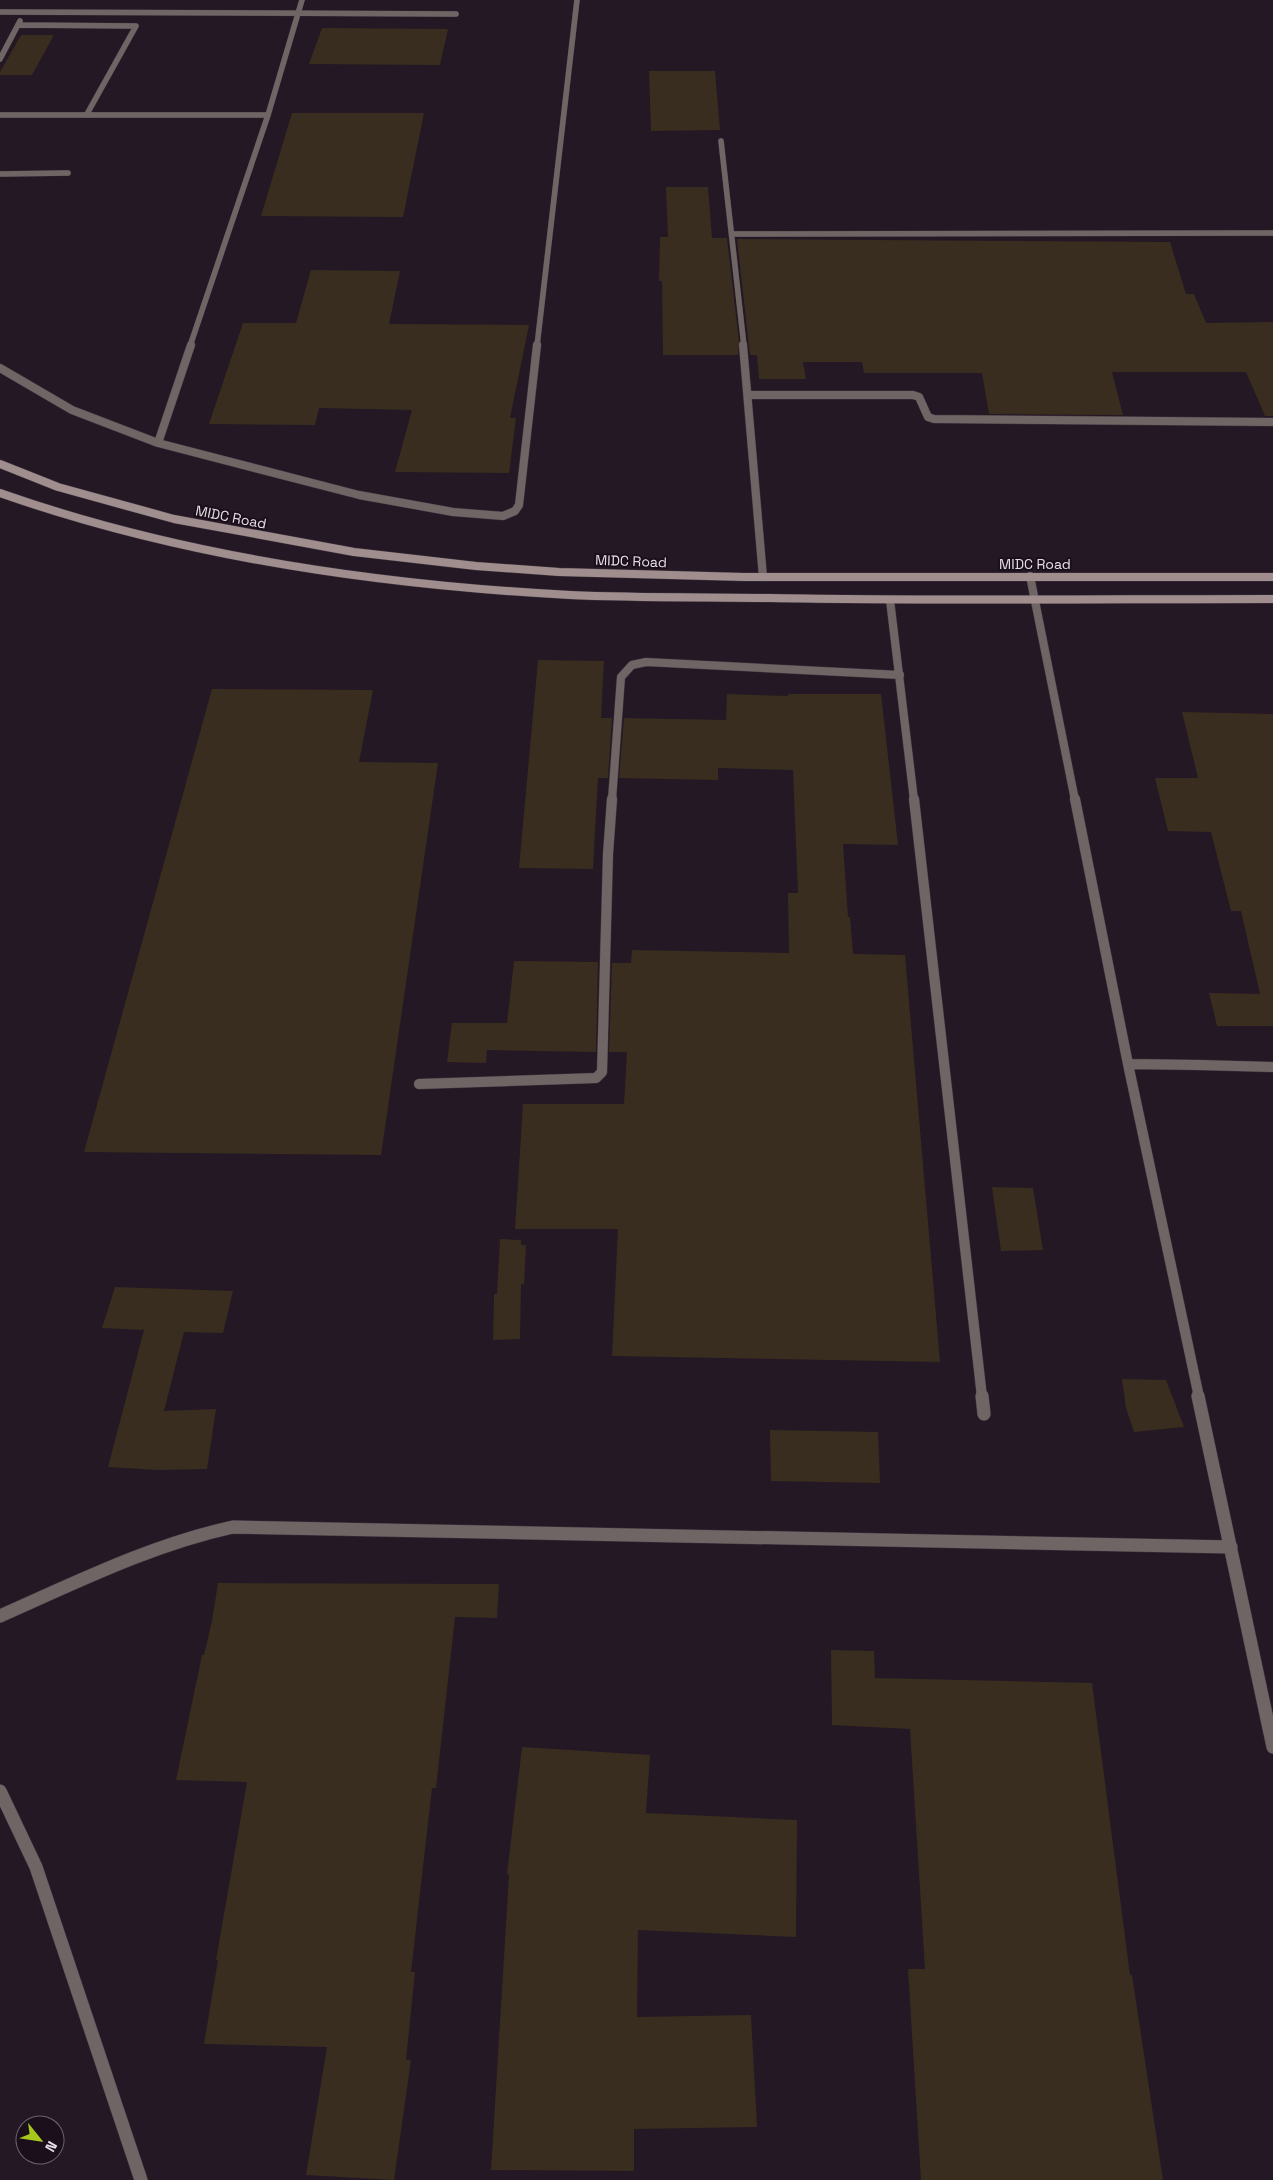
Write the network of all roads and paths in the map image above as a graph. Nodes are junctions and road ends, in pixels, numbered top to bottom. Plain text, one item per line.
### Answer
1 (302, 0) edge
2 (577, 0) edge
3 (25, 11) junction
4 (0, 12) edge
5 (297, 14) junction
6 (456, 14) dead end
7 (18, 25) junction
8 (0, 59) edge
9 (87, 114) junction
10 (0, 115) edge
11 (268, 115) junction
12 (722, 141) dead end
13 (68, 173) dead end
14 (0, 174) edge
15 (1273, 233) edge
16 (732, 234) junction
17 (0, 368) edge
18 (749, 395) junction
19 (1273, 422) edge
20 (158, 443) junction
21 (0, 464) edge
22 (0, 493) edge
23 (1030, 576) junction
24 (763, 577) junction
25 (1273, 578) edge
26 (1035, 599) junction
27 (1273, 599) edge
28 (890, 600) junction
29 (900, 675) junction
30 (1128, 1064) junction
31 (1273, 1067) edge
32 (419, 1084) dead end
33 (984, 1414) dead end
34 (1231, 1547) junction
35 (0, 1616) edge
36 (1273, 1748) edge
37 (0, 1791) edge
38 (140, 2180) edge

1 - 5 street
2 - 20 street
3 - 4 street
3 - 5 street
3 - 7 street
5 - 6 street
5 - 11 street
7 - 8 street
7 - 9 street
9 - 10 street
9 - 11 street
11 - 20 street
12 - 16 street
13 - 14 street
15 - 16 street
16 - 18 street
17 - 20 street
18 - 19 street
18 - 24 street
21 - 24 main road, MIDC Road
22 - 28 main road
23 - 24 main road, MIDC Road
23 - 25 main road, MIDC Road
23 - 26 street
26 - 27 main road
26 - 28 main road
26 - 30 street
28 - 29 street
29 - 32 street
29 - 33 street
30 - 31 street
30 - 34 street
34 - 35 street
34 - 36 street
37 - 38 street

